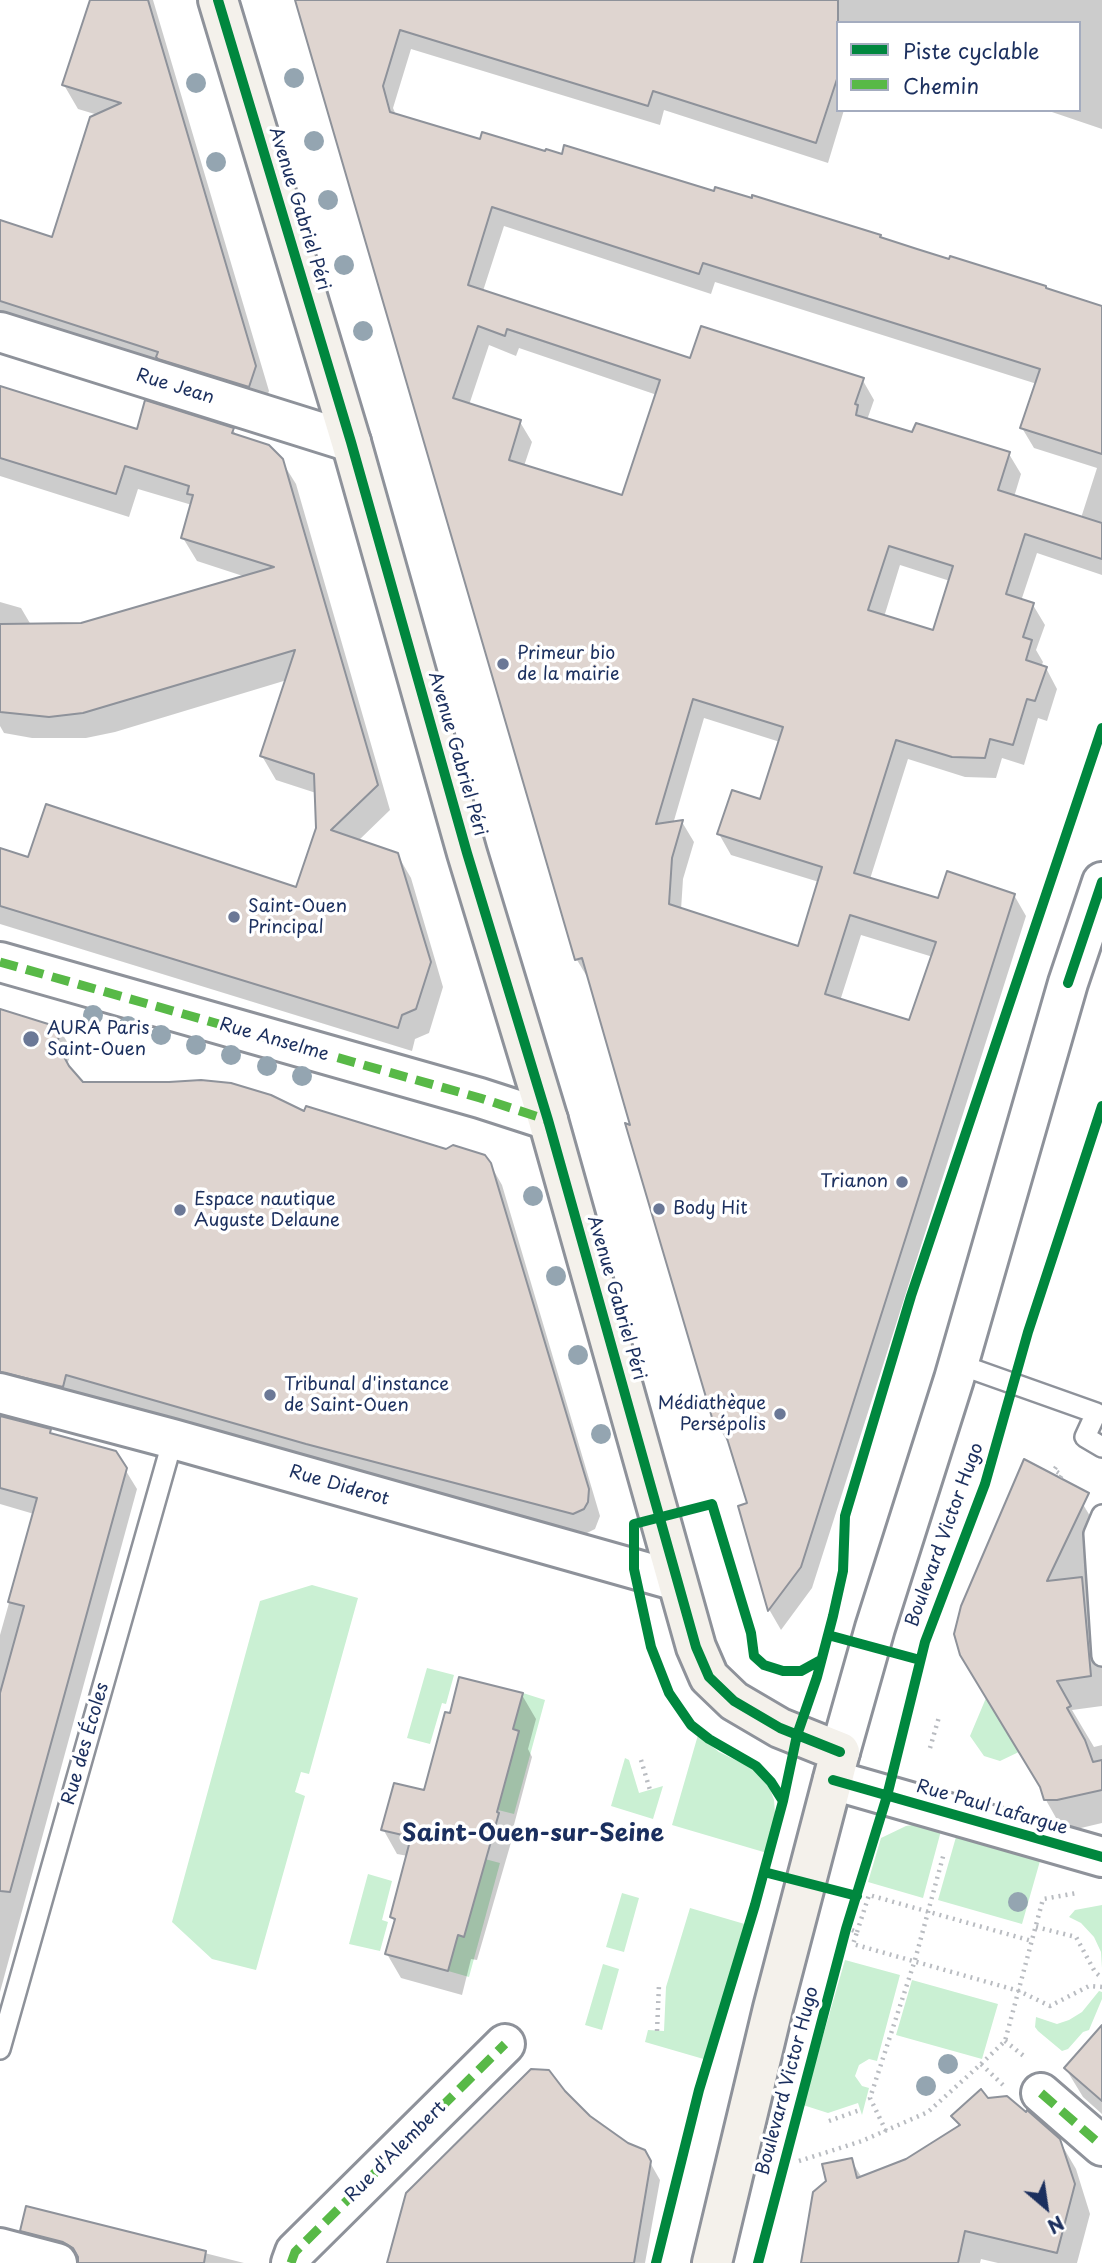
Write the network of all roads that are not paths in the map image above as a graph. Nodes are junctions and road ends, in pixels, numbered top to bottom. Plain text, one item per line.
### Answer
1 (218, 0) edge
2 (0, 332) edge
3 (351, 442) junction
4 (1102, 882) edge
5 (0, 961) edge
6 (548, 1120) junction
7 (958, 1364) junction
8 (0, 1392) edge
9 (173, 1439) junction
10 (1102, 1447) edge
11 (1102, 1515) edge
12 (677, 1581) junction
13 (1102, 1656) edge
14 (837, 1766) junction
15 (1102, 1857) edge
16 (505, 2044) dead end
17 (0, 2049) edge
18 (1025, 2092) road end
19 (1102, 2146) edge
20 (0, 2248) edge
21 (57, 2263) edge
22 (291, 2263) edge
23 (712, 2263) edge

1 - 3 main road, Avenue Gabriel Péri
2 - 3 street, Rue Jean
3 - 6 main road, Avenue Gabriel Péri
4 - 7 street, Boulevard Victor Hugo
5 - 6 street, Rue Anselme
6 - 12 main road, Avenue Gabriel Péri
7 - 10 lane
7 - 14 street, Boulevard Victor Hugo
8 - 9 street, Rue Diderot
9 - 12 street, Rue Diderot
9 - 17 lane, Rue des Écoles
11 - 13 lane
12 - 14 main road, Avenue Gabriel Péri
14 - 15 street, Rue Paul Lafargue
14 - 23 main road
16 - 22 street, Rue d'Alembert
18 - 19 street
20 - 21 street

